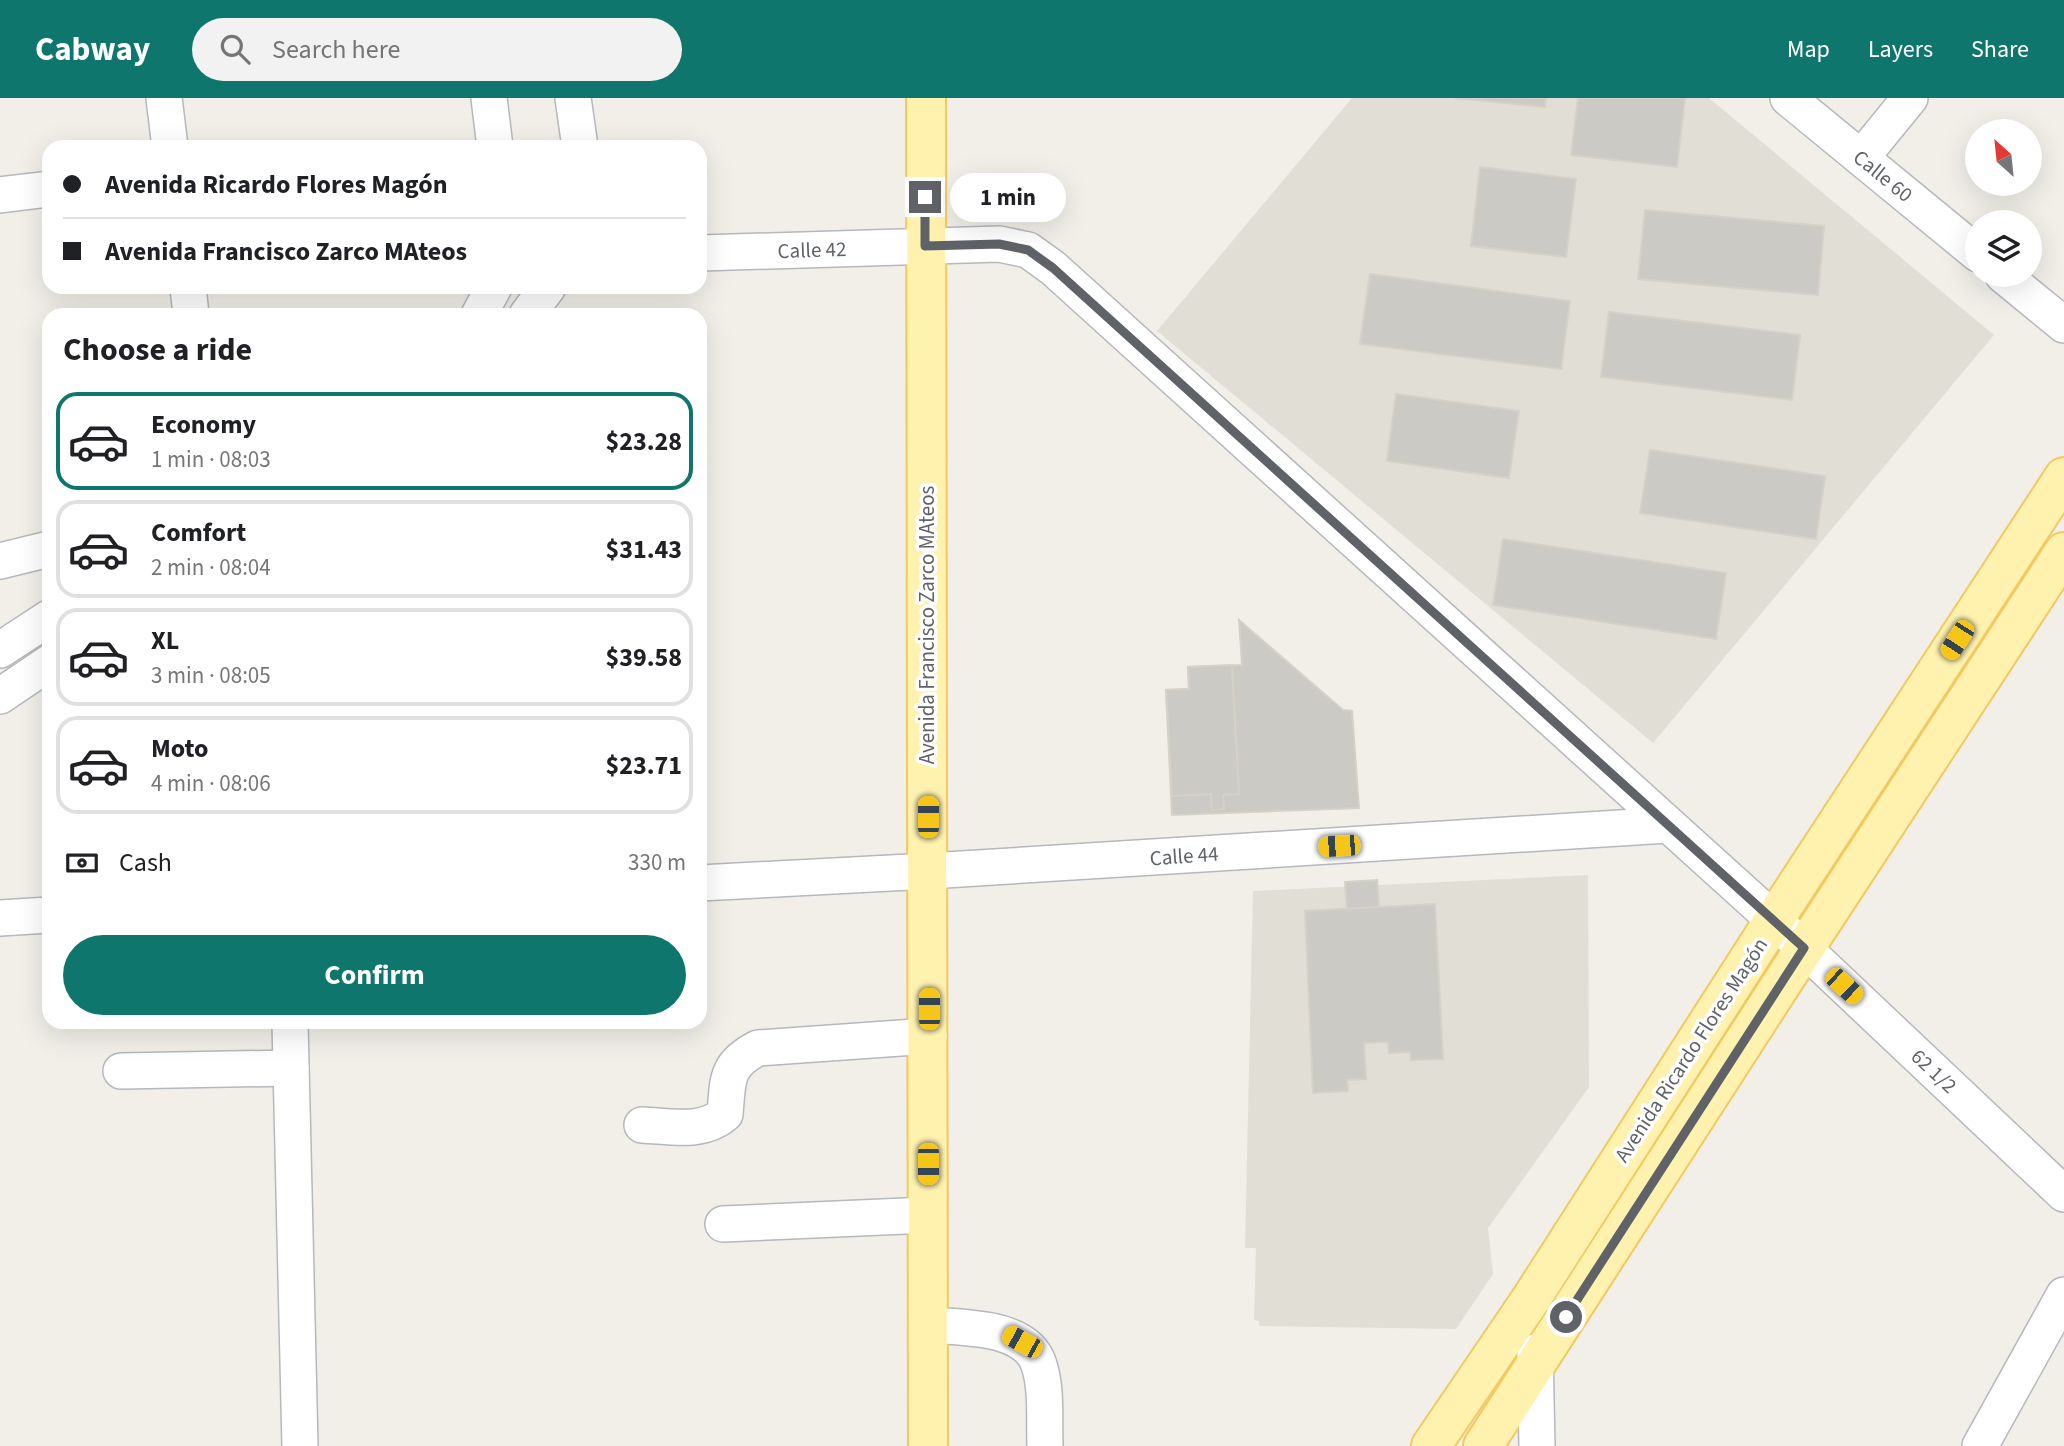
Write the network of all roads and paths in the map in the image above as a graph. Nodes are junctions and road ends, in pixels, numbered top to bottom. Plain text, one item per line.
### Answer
1 (164, 98) edge
2 (489, 98) edge
3 (573, 98) edge
4 (926, 98) edge
5 (1788, 98) edge
6 (1910, 98) edge
7 (169, 140) edge
8 (494, 140) edge
9 (579, 140) edge
10 (1861, 158) junction
11 (42, 190) edge
12 (0, 195) edge
13 (1965, 243) edge
14 (925, 246) junction
15 (707, 253) edge
16 (2018, 287) edge
17 (2064, 325) edge
18 (2064, 477) edge
19 (42, 552) edge
20 (2064, 552) edge
21 (0, 561) edge
22 (42, 623) edge
23 (0, 650) edge
24 (42, 668) edge
25 (0, 695) edge
26 (1667, 825) junction
27 (929, 872) junction
28 (707, 883) edge
29 (42, 915) edge
30 (0, 918) edge
31 (1774, 920) junction
32 (1804, 948) junction
33 (290, 1029) edge
34 (929, 1036) junction
35 (291, 1068) junction
36 (121, 1071) dead end
37 (642, 1125) dead end
38 (2064, 1194) edge
39 (928, 1215) junction
40 (723, 1224) dead end
41 (2064, 1295) edge
42 (1529, 1301) junction
43 (928, 1325) junction
44 (1537, 1363) junction
45 (300, 1446) edge
46 (928, 1446) edge
47 (1045, 1446) edge
48 (1431, 1446) edge
49 (1483, 1446) edge
50 (1537, 1446) edge
51 (1980, 1446) edge

1 - 7 street
2 - 8 street
3 - 9 street
4 - 14 main road, Avenida Francisco Zarco MAteos
5 - 10 street, Calle 60
6 - 10 street
10 - 13 street, Calle 60
11 - 12 street
14 - 15 street, Calle 42
14 - 26 street, Calle 42
14 - 27 main road, Avenida Francisco Zarco MAteos
16 - 17 street
18 - 31 main road, Avenida Ricardo Flores Magón
19 - 21 street
20 - 32 main road, Avenida Ricardo Flores Magón
22 - 23 street
24 - 25 street
26 - 27 street, Calle 44
26 - 31 street, 62 1/2
27 - 28 street, Calle 44
27 - 34 main road, Avenida Francisco Zarco MAteos
29 - 30 street
31 - 32 street, 62 1/2
31 - 42 main road, Avenida Ricardo Flores Magón
32 - 38 street, 62 1/2
32 - 44 main road, Avenida Ricardo Flores Magón
33 - 35 street
34 - 37 street
34 - 39 main road, Avenida Francisco Zarco MAteos
35 - 36 street
35 - 45 street
39 - 40 street
39 - 43 main road, Avenida Francisco Zarco MAteos
41 - 51 street
42 - 44 street
42 - 48 main road, Avenida Ricardo Flores Magón
43 - 46 main road, Avenida Francisco Zarco MAteos
43 - 47 street
44 - 49 main road, Avenida Ricardo Flores Magón
44 - 50 street

